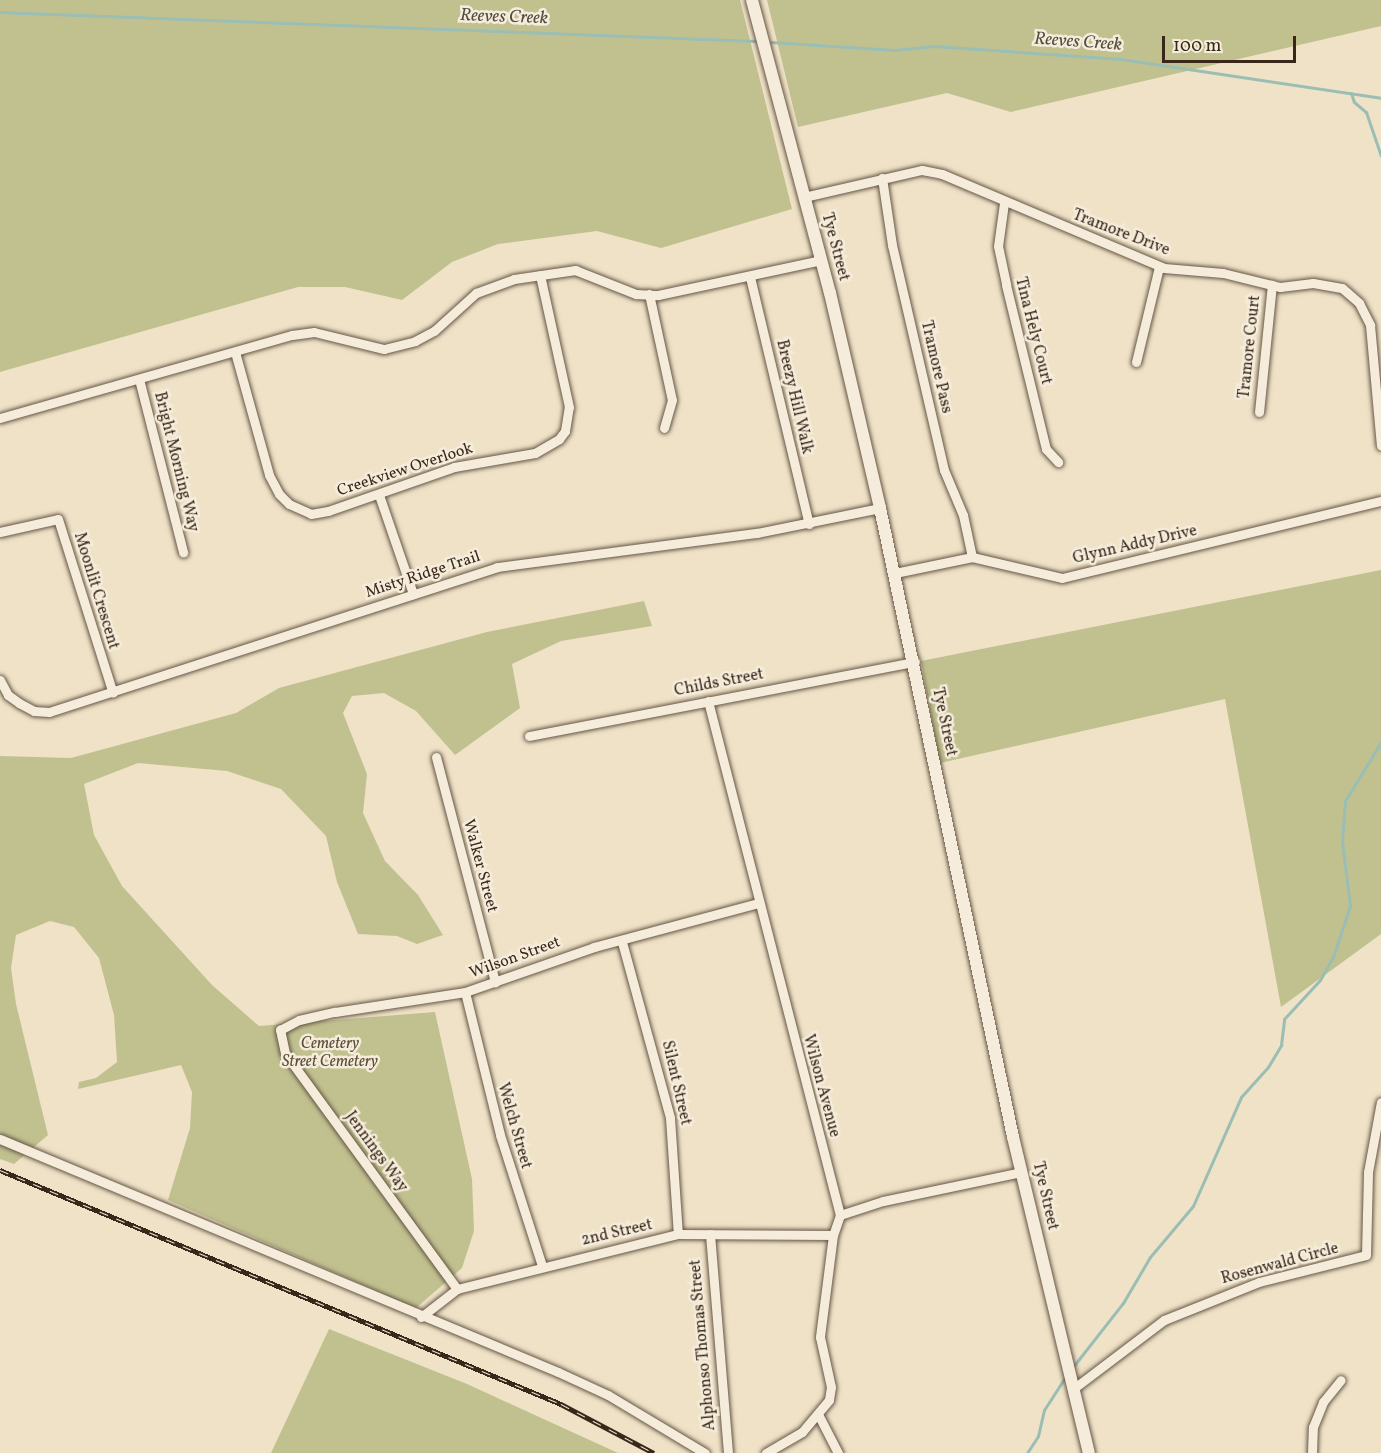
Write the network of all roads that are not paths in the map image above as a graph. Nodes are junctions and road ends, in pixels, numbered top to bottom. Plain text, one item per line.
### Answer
1 (752, 0) edge
2 (882, 178) junction
3 (804, 197) junction
4 (1004, 203) junction
5 (821, 260) junction
6 (1159, 267) junction
7 (540, 275) junction
8 (750, 277) junction
9 (1272, 285) junction
10 (649, 294) junction
11 (236, 352) junction
12 (1136, 362) dead end
13 (139, 379) junction
14 (1259, 412) dead end
15 (0, 418) edge
16 (664, 428) dead end
17 (1381, 446) edge
18 (1058, 462) dead end
19 (379, 495) junction
20 (1381, 501) edge
21 (880, 508) junction
22 (809, 524) junction
23 (0, 532) edge
24 (183, 552) dead end
25 (972, 557) junction
26 (896, 573) junction
27 (413, 594) junction
28 (915, 662) junction
29 (0, 680) edge
30 (113, 693) junction
31 (708, 700) junction
32 (529, 736) dead end
33 (436, 757) dead end
34 (758, 903) junction
35 (622, 942) junction
36 (495, 982) junction
37 (465, 992) junction
38 (280, 1030) joint
39 (1381, 1102) edge
40 (0, 1139) edge
41 (1022, 1172) junction
42 (840, 1215) junction
43 (678, 1234) junction
44 (710, 1234) junction
45 (833, 1235) junction
46 (542, 1266) junction
47 (457, 1289) junction
48 (421, 1317) junction
49 (1341, 1380) dead end
50 (1073, 1389) junction
51 (819, 1416) junction
52 (705, 1453) edge
53 (728, 1453) edge
54 (766, 1453) edge
55 (838, 1453) edge
56 (1089, 1453) edge
57 (1312, 1453) edge

1 - 3 street, Tye Street
2 - 3 street, Tramore Drive
2 - 4 street, Tramore Drive
2 - 25 street, Tramore Pass
3 - 5 street, Tye Street
4 - 6 street, Tramore Drive
4 - 18 street, Tina Hely Court
5 - 8 street
5 - 21 street, Tye Street
6 - 9 street, Tramore Drive
6 - 12 street
7 - 10 street
7 - 11 street
7 - 19 street, Creekview Overlook
8 - 10 street
8 - 22 street, Breezy Hill Walk
9 - 14 street, Tramore Court
9 - 17 street, Tramore Drive
10 - 16 street
11 - 13 street
11 - 19 street, Creekview Overlook
13 - 15 street
13 - 24 street, Bright Morning Way
19 - 27 street
20 - 25 street, Glynn Addy Drive
21 - 22 street, Misty Ridge Trail
21 - 26 street, Tye Street
22 - 27 street, Misty Ridge Trail
23 - 30 street, Moonlit Crescent
25 - 26 street, Glynn Addy Drive
26 - 28 street, Tye Street
27 - 30 street, Misty Ridge Trail
28 - 31 street, Childs Street
28 - 41 street, Tye Street
29 - 30 street, Misty Ridge Trail
31 - 32 street, Childs Street
31 - 34 street, Wilson Avenue
33 - 36 street, Walker Street
34 - 35 street, Wilson Street
34 - 42 street, Wilson Avenue
35 - 36 street, Wilson Street
35 - 43 street, Silent Street
36 - 37 street, Wilson Street
37 - 38 street, Wilson Street
37 - 46 street, Welch Street
38 - 47 street, Jennings Way
39 - 50 street, Rosenwald Circle
40 - 48 street
41 - 42 street
41 - 50 street, Tye Street
42 - 45 street
43 - 44 street, 2nd Street
43 - 46 street, 2nd Street
44 - 45 street, 2nd Street
44 - 53 street, Alphonso Thomas Street
45 - 51 street
46 - 47 street, 2nd Street
47 - 48 street, 2nd Street
48 - 52 street
49 - 57 street
50 - 56 street, Tye Street
51 - 54 street
51 - 55 street

